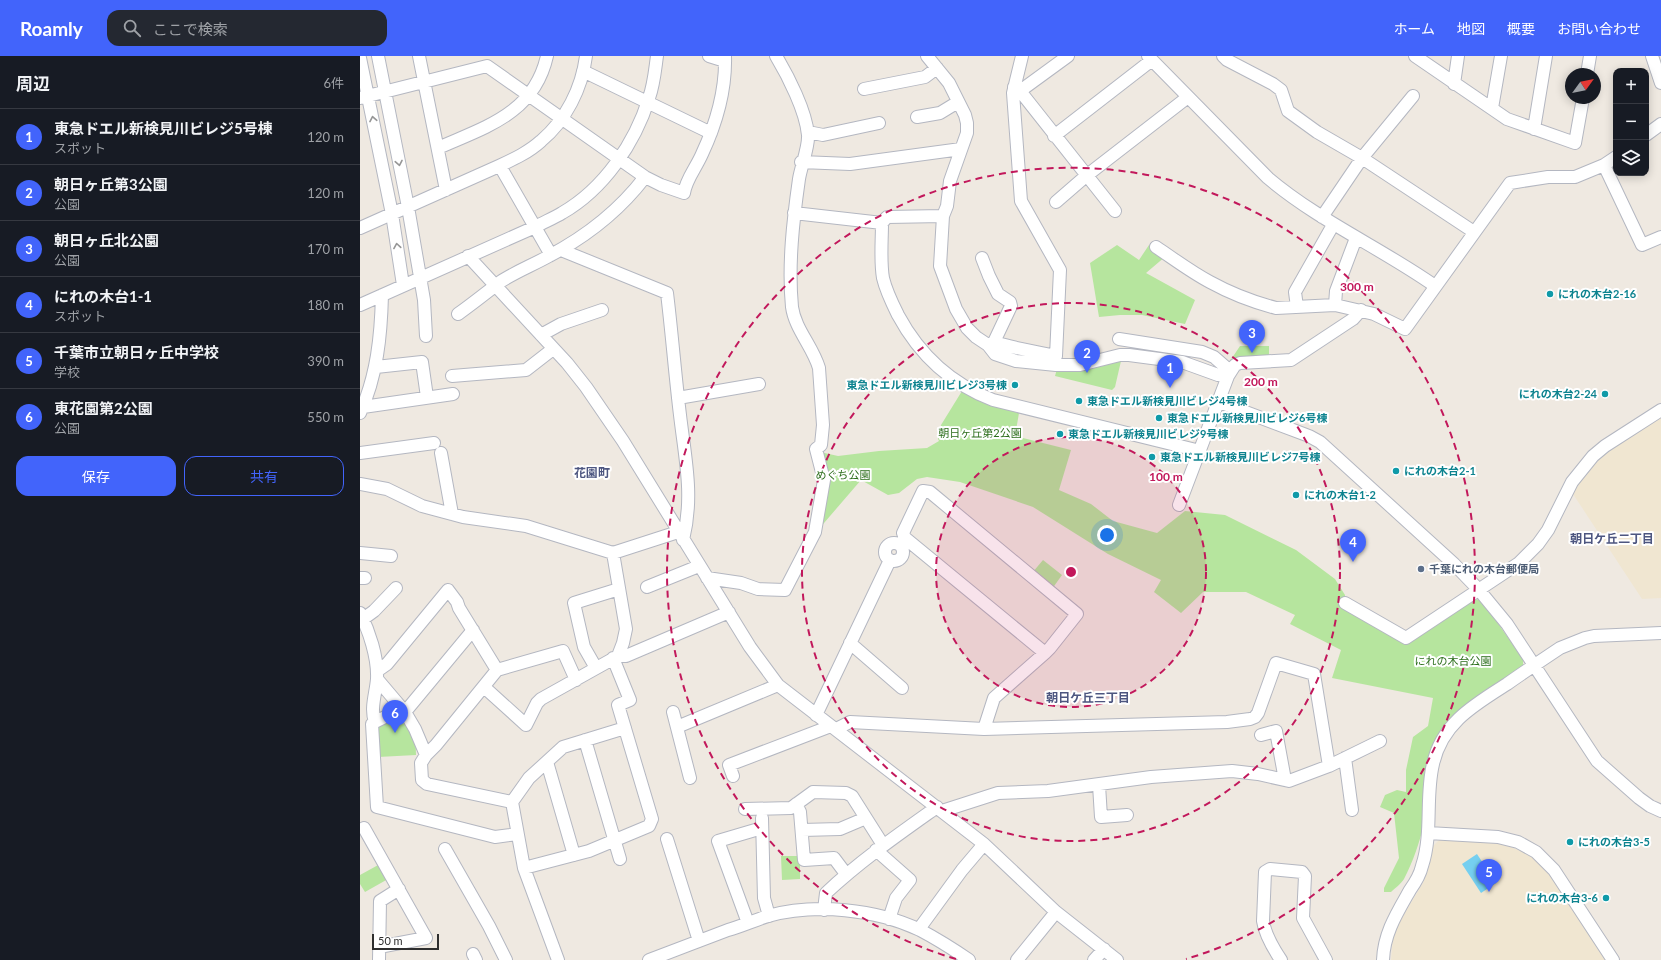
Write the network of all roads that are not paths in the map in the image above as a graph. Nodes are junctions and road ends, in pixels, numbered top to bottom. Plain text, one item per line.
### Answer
1 (378, 56) edge
2 (419, 56) edge
3 (547, 56) edge
4 (586, 56) edge
5 (657, 56) edge
6 (709, 56) edge
7 (776, 56) edge
8 (927, 56) edge
9 (1022, 56) edge
10 (1068, 56) edge
11 (1223, 56) edge
12 (1415, 56) edge
13 (1458, 56) edge
14 (1501, 56) edge
15 (1546, 56) edge
16 (1590, 56) edge
17 (1652, 56) edge
18 (360, 58) edge
19 (725, 58) edge
20 (1150, 58) edge
21 (487, 61) edge
22 (937, 68) junction
23 (1588, 68) edge
24 (583, 71) junction
25 (425, 81) junction
26 (1661, 83) edge
27 (1454, 84) junction
28 (864, 89) dead end
29 (1017, 89) junction
30 (385, 91) junction
31 (528, 95) junction
32 (1413, 96) dead end
33 (364, 97) edge
34 (1188, 97) junction
35 (648, 102) junction
36 (958, 102) junction
37 (1582, 104) edge
38 (1492, 108) junction
39 (917, 117) dead end
40 (561, 118) junction
41 (879, 123) dead end
42 (1661, 124) edge
43 (1534, 129) junction
44 (711, 132) junction
45 (808, 132) junction
46 (1649, 133) edge
47 (1054, 136) junction
48 (438, 148) junction
49 (961, 149) junction
50 (1362, 158) junction
51 (619, 159) junction
52 (1613, 159) edge
53 (802, 162) junction
54 (1604, 165) junction
55 (500, 166) junction
56 (1086, 176) junction
57 (645, 177) junction
58 (446, 190) junction
59 (1056, 202) dead end
60 (408, 206) junction
61 (1115, 211) dead end
62 (794, 213) junction
63 (392, 214) junction
64 (943, 216) junction
65 (1322, 217) junction
66 (882, 223) junction
67 (1333, 224) junction
68 (535, 227) junction
69 (360, 228) edge
70 (1474, 232) junction
71 (1661, 237) edge
72 (1356, 238) junction
73 (1156, 247) dead end
74 (556, 252) junction
75 (468, 256) junction
76 (982, 258) dead end
77 (420, 277) junction
78 (403, 285) junction
79 (1435, 286) junction
80 (495, 287) junction
81 (382, 295) junction
82 (360, 305) edge
83 (1335, 305) junction
84 (1297, 307) junction
85 (602, 310) dead end
86 (1360, 310) junction
87 (458, 314) dead end
88 (541, 335) junction
89 (426, 336) dead end
90 (1119, 339) dead end
91 (991, 344) junction
92 (553, 348) junction
93 (376, 367) junction
94 (1229, 373) junction
95 (452, 376) dead end
96 (759, 384) dead end
97 (453, 394) dead end
98 (427, 397) junction
99 (678, 398) junction
100 (1218, 402) junction
101 (362, 410) edge
102 (1661, 410) edge
103 (1200, 450) junction
104 (360, 453) edge
105 (360, 484) edge
106 (1179, 505) dead end
107 (452, 514) junction
108 (681, 536) junction
109 (903, 541) junction
110 (613, 552) junction
111 (360, 553) edge
112 (392, 556) dead end
113 (699, 566) junction
114 (707, 578) junction
115 (647, 587) dead end
116 (396, 588) dead end
117 (619, 588) junction
118 (1479, 590) junction
119 (1345, 603) dead end
120 (728, 612) junction
121 (362, 616) edge
122 (473, 630) junction
123 (1661, 632) edge
124 (850, 643) junction
125 (1045, 653) junction
126 (615, 657) junction
127 (1534, 666) junction
128 (596, 668) junction
129 (497, 670) junction
130 (377, 675) junction
131 (576, 680) junction
132 (778, 685) junction
133 (484, 687) junction
134 (902, 688) dead end
135 (405, 712) junction
136 (673, 712) dead end
137 (816, 715) junction
138 (375, 722) junction
139 (677, 727) junction
140 (625, 728) junction
141 (833, 728) junction
142 (984, 729) junction
143 (1261, 736) dead end
144 (585, 740) junction
145 (1380, 741) dead end
146 (426, 755) junction
147 (1345, 758) junction
148 (547, 762) junction
149 (1329, 766) junction
150 (733, 776) dead end
151 (690, 778) dead end
152 (1285, 780) junction
153 (1099, 785) junction
154 (512, 802) junction
155 (796, 804) junction
156 (746, 809) dead end
157 (940, 809) junction
158 (1352, 810) dead end
159 (1661, 811) edge
160 (1127, 815) dead end
161 (866, 818) junction
162 (364, 828) dead end
163 (802, 830) junction
164 (1428, 833) junction
165 (517, 834) junction
166 (667, 839) dead end
167 (615, 840) junction
168 (984, 844) junction
169 (880, 848) junction
170 (445, 849) dead end
171 (574, 855) junction
172 (620, 859) dead end
173 (524, 868) junction
174 (846, 874) junction
175 (399, 889) junction
176 (824, 910) junction
177 (1056, 912) junction
178 (769, 916) junction
179 (889, 919) junction
180 (748, 923) junction
181 (918, 930) junction
182 (699, 941) junction
183 (379, 947) junction
184 (1104, 949) junction
185 (677, 955) edge
186 (379, 960) edge
187 (506, 960) edge
188 (558, 960) edge
189 (649, 960) edge
190 (969, 960) edge
191 (1017, 960) edge
192 (1094, 960) edge
193 (1117, 960) edge
194 (1281, 960) edge
195 (1326, 960) edge
196 (1383, 960) edge
197 (1614, 960) edge

1 - 30 street
2 - 25 street
3 - 31 street
4 - 24 street
5 - 35 street
6 - 19 street
7 - 45 street
8 - 22 street
9 - 29 street
10 - 29 street
11 - 50 street
12 - 27 street
13 - 27 street
14 - 38 street
15 - 43 street
16 - 23 street
17 - 26 street
18 - 33 street
19 - 44 street
20 - 34 street
20 - 47 street
21 - 25 street
21 - 31 street
22 - 28 street
22 - 36 street
24 - 35 street
24 - 40 street
25 - 30 street
25 - 48 street
27 - 38 street
29 - 47 street
29 - 91 street
30 - 33 street
30 -> 60 street
31 - 40 street
31 - 48 street
32 - 50 street
63 -> 33 street
34 - 56 street
34 - 65 street
35 - 44 street
35 - 51 street
36 - 39 street
36 - 49 street
37 - 43 street
38 - 43 street
40 - 51 street
40 - 55 street
41 - 45 street
42 - 46 street
44 - 57 street
45 - 53 street
47 - 56 street
48 - 58 street
49 - 53 street
49 - 64 street
50 - 65 street
50 - 70 street
51 - 57 street
51 - 68 street
52 - 54 street
53 - 62 street
54 - 70 street
54 - 71 street
55 - 58 street
55 - 68 street
56 - 59 street
56 - 61 street
57 - 74 street
58 - 60 street
60 - 63 street
60 - 77 street
62 - 66 street
62 - 114 street
63 - 69 street
78 -> 63 street
64 - 66 street
64 - 91 street
65 - 67 street
66 - 103 street
67 - 72 street
67 - 84 street
68 - 74 street
68 - 75 street
70 - 79 street
72 - 79 street
72 - 83 street
73 - 84 street
74 - 80 street
74 - 99 street
75 - 77 street
75 - 80 street
76 - 91 street
77 - 78 street
77 - 89 street
78 - 81 street
79 - 86 street
80 - 87 street
80 - 88 street
81 - 82 street
81 - 93 street
83 - 84 street
83 - 86 street
85 - 88 street
86 - 94 street
88 - 92 street
90 - 94 street
91 - 94 street
92 - 95 street
92 - 108 street
93 - 98 street
93 - 101 street
94 - 100 street
96 - 99 street
97 - 98 street
98 - 101 street
99 - 108 street
100 - 103 street
100 - 118 street
102 - 118 street
103 - 106 street
104 - 107 street
105 - 107 street
107 - 110 street
108 - 110 street
108 - 113 street
109 - 124 street
109 - 125 street
109 - 125 street
110 - 117 street
111 - 112 street
113 - 114 street
113 - 115 street
114 - 120 street
116 - 121 street
117 - 126 street
117 - 128 street
118 - 119 street
118 - 127 street
120 - 126 street
120 - 132 street
121 - 130 street
122 - 129 street
122 - 130 street
122 - 135 street
123 - 127 street
124 - 134 street
124 - 137 street
125 - 142 street
126 - 128 street
126 - 140 street
127 - 159 street
127 - 164 street
128 - 131 street
129 - 131 street
129 - 133 street
130 - 135 street
130 - 138 street
131 - 133 street
132 - 137 street
132 - 139 street
133 - 146 street
135 - 138 street
135 - 146 street
136 - 139 street
137 - 141 street
138 - 165 street
139 - 151 street
140 - 144 street
140 - 167 street
141 - 142 street
141 - 150 street
141 - 157 street
142 - 149 street
143 - 152 street
144 - 148 street
144 - 167 street
145 - 147 street
146 - 154 street
147 - 149 street
147 - 158 street
148 - 154 street
148 - 171 street
149 - 152 street
152 - 153 street
153 - 157 street
153 - 160 street
154 - 165 street
155 - 156 street
155 - 161 street
155 - 163 street
157 - 168 street
157 - 169 street
161 - 163 street
161 - 169 street
162 - 175 street
163 - 174 street
164 - 196 street
164 - 197 street
165 - 173 street
166 - 182 street
167 - 171 street
167 - 172 street
168 - 177 street
168 - 181 street
169 - 174 street
169 - 179 street
170 - 187 street
171 - 173 street
173 - 188 street
174 - 176 street
175 - 183 street
175 - 183 street
176 - 178 street
176 - 179 street
177 - 184 street
177 - 191 street
178 - 180 street
178 - 180 street
179 - 181 street
180 - 182 street
181 - 190 street
182 - 185 street
183 - 186 street
184 - 192 street
184 - 193 street
185 - 189 street
194 - 195 street

